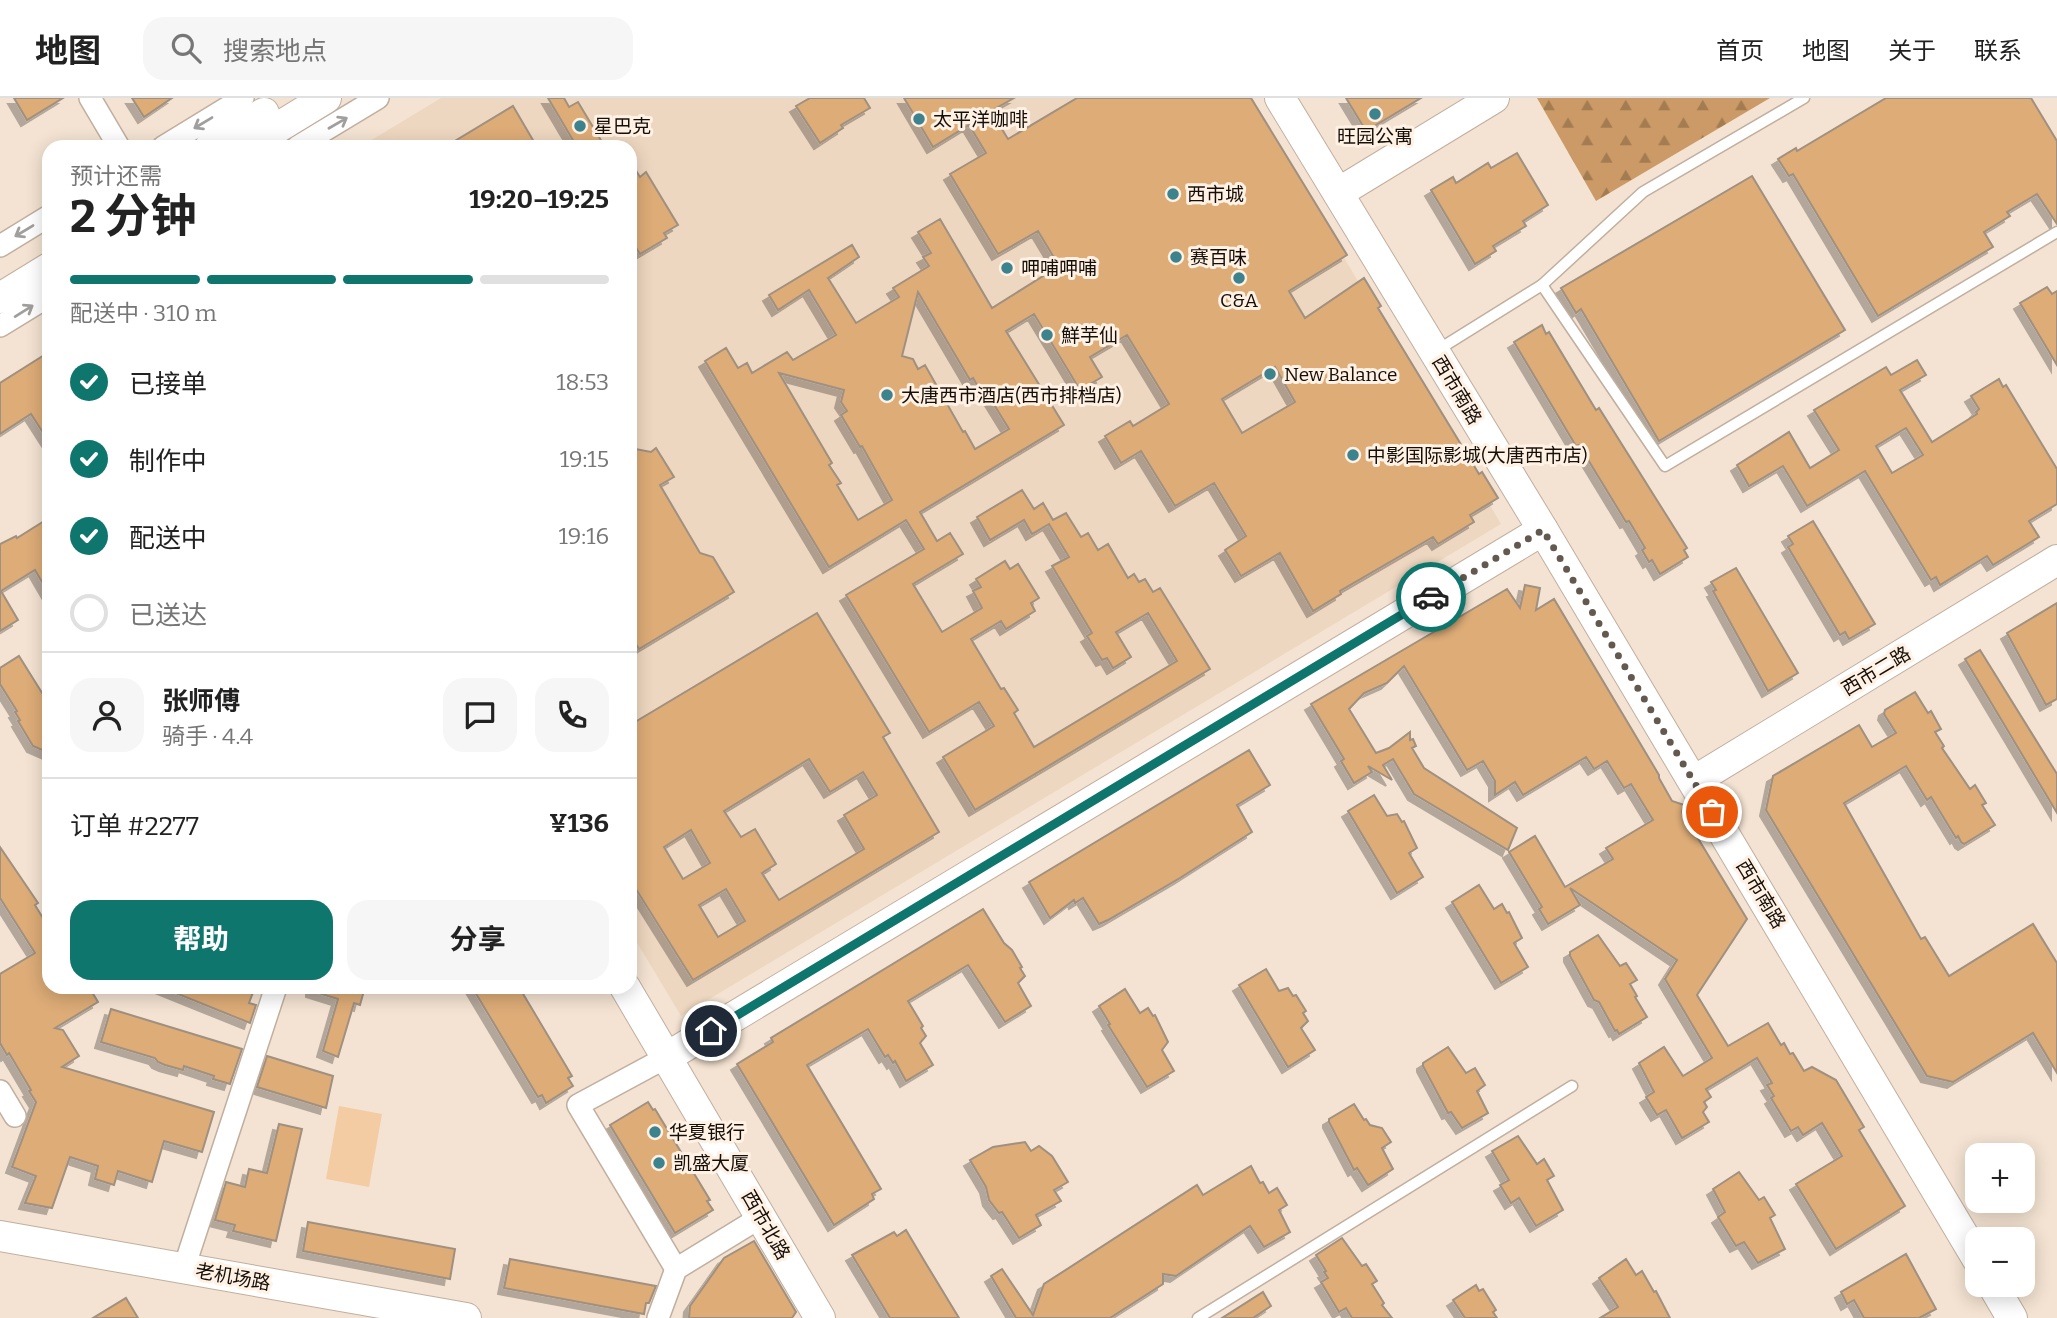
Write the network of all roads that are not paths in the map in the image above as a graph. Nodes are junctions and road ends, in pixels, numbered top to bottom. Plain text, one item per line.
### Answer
1 (90, 98) edge
2 (243, 98) edge
3 (288, 98) edge
4 (326, 98) edge
5 (378, 98) edge
6 (1280, 98) edge
7 (1494, 98) edge
8 (1804, 98) edge
9 (116, 140) edge
10 (174, 140) edge
11 (221, 140) edge
12 (257, 140) edge
13 (309, 140) edge
14 (1338, 193) junction
15 (42, 220) edge
16 (2057, 232) edge
17 (0, 246) edge
18 (42, 250) edge
19 (42, 272) edge
20 (0, 276) edge
21 (1542, 285) junction
22 (0, 298) edge
23 (42, 300) edge
24 (0, 326) edge
25 (1434, 352) junction
26 (1543, 530) junction
27 (2057, 560) edge
28 (1694, 781) junction
29 (274, 994) edge
30 (629, 994) edge
31 (667, 1057) junction
32 (1572, 1086) dead end
33 (0, 1091) edge
34 (15, 1116) dead end
35 (761, 1217) junction
36 (0, 1236) edge
37 (1965, 1238) edge
38 (184, 1268) junction
39 (676, 1269) junction
40 (2000, 1297) edge
41 (466, 1318) edge
42 (657, 1318) edge
43 (820, 1318) edge
44 (1198, 1318) edge
45 (2012, 1318) edge

1 - 9 street
2 -> 10 street
3 - 11 street
4 - 12 street
13 -> 5 street
6 - 14 street, 西市南路
7 - 14 street
8 - 21 lane
14 - 25 street, 西市南路
15 -> 17 street
16 - 21 lane
18 - 20 street
19 - 22 street
21 - 25 lane
24 -> 23 street
25 - 26 street, 西市南路
26 - 28 street, 西市南路
26 - 31 street
27 - 28 street, 西市二路
28 - 37 street, 西市南路
29 - 38 street
30 - 31 street, 西市北路
31 - 35 street, 西市北路
31 - 39 street
32 - 44 lane
33 - 34 street
35 - 39 street
35 - 43 street, 西市北路
36 - 38 street, 老机场路
38 - 41 street, 老机场路
39 - 42 street
40 - 45 street

